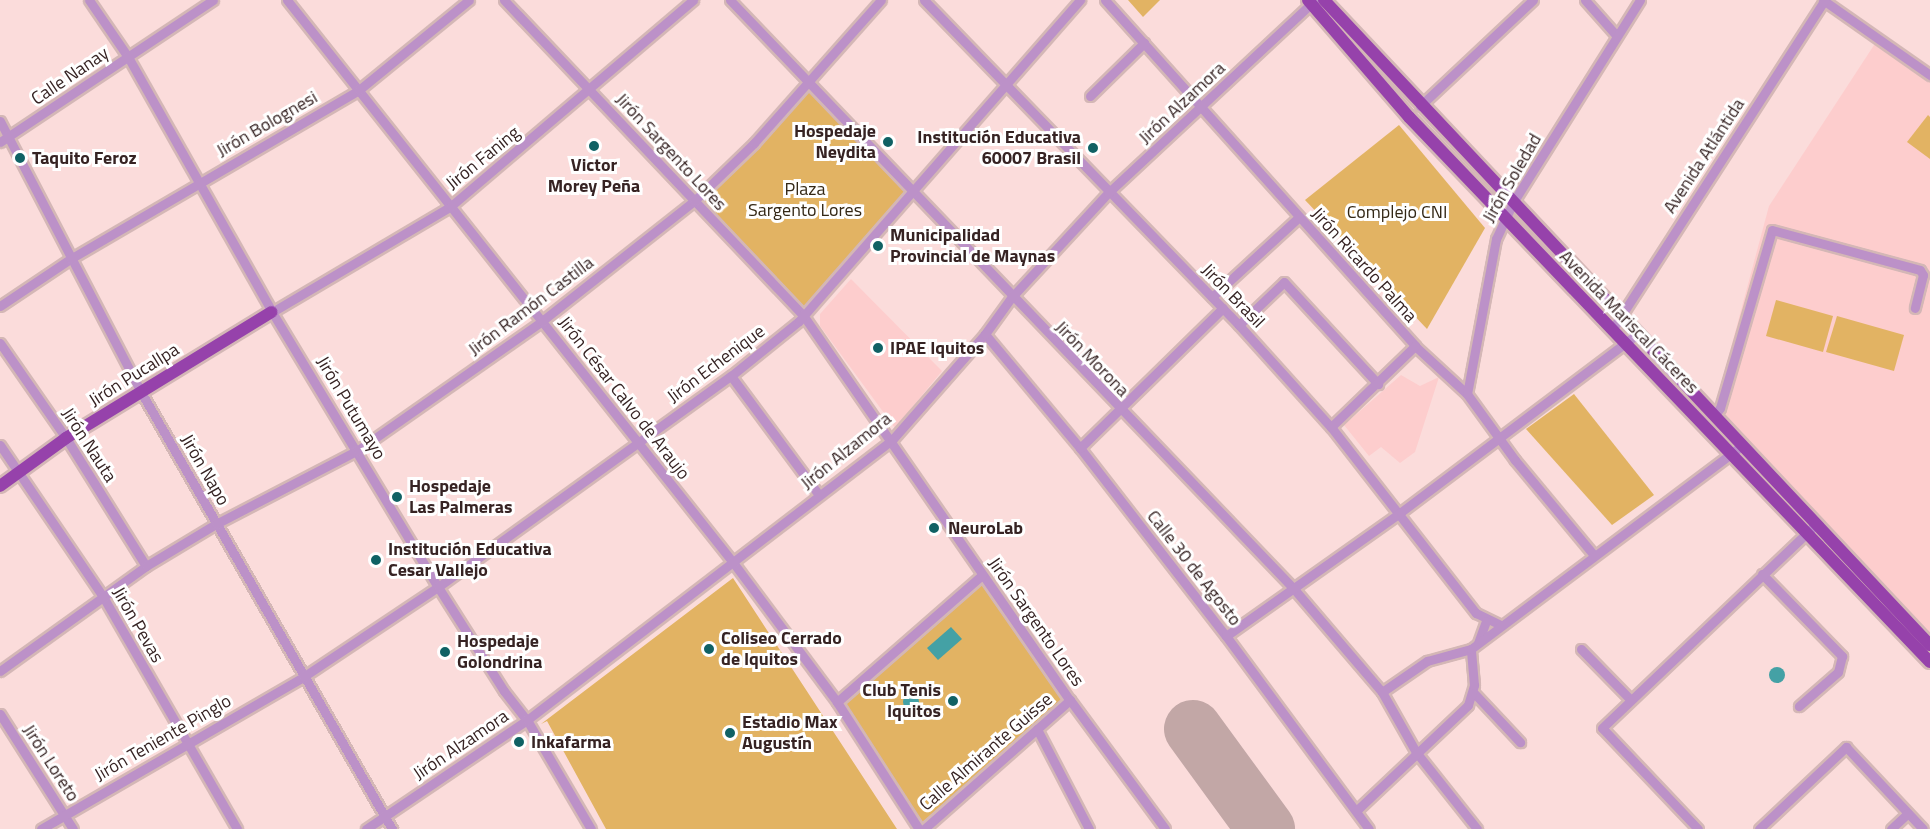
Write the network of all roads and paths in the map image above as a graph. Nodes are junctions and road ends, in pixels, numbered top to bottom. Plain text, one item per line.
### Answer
1 (89, 0) edge
2 (213, 0) edge
3 (287, 0) edge
4 (469, 0) edge
5 (504, 0) edge
6 (693, 0) edge
7 (730, 0) edge
8 (881, 0) edge
9 (924, 0) edge
10 (1080, 0) edge
11 (1105, 0) edge
12 (1533, 0) edge
13 (1585, 0) edge
14 (1640, 0) edge
15 (1824, 0) edge
16 (1315, 1) edge
17 (1617, 36) junction
18 (1144, 44) junction
19 (128, 57) junction
20 (1930, 75) edge
21 (807, 81) junction
22 (1003, 83) junction
23 (359, 90) junction
24 (590, 91) junction
25 (1090, 96) dead end
26 (1420, 106) junction
27 (1202, 108) junction
28 (0, 121) edge
29 (4, 140) edge
30 (201, 181) junction
31 (914, 191) junction
32 (1108, 193) junction
33 (694, 201) junction
34 (1512, 204) junction
35 (451, 206) junction
36 (1299, 218) junction
37 (1505, 219) junction
38 (70, 259) junction
39 (1212, 297) junction
40 (1011, 298) junction
41 (0, 306) edge
42 (1223, 308) junction
43 (1915, 308) dead end
44 (272, 312) junction
45 (803, 315) junction
46 (1620, 318) junction
47 (542, 321) junction
48 (1239, 325) junction
49 (1612, 330) junction
50 (985, 334) junction
51 (1636, 334) junction
52 (0, 343) edge
53 (1625, 344) junction
54 (1415, 346) junction
55 (731, 376) junction
56 (1378, 384) junction
57 (141, 392) junction
58 (1467, 394) junction
59 (1118, 410) junction
60 (1714, 416) junction
61 (1331, 427) junction
62 (1499, 437) junction
63 (66, 438) junction
64 (892, 440) junction
65 (638, 441) junction
66 (0, 445) edge
67 (1742, 446) junction
68 (1080, 448) junction
69 (358, 450) junction
70 (1732, 456) junction
71 (18, 472) junction
72 (0, 486) edge
73 (819, 495) junction
74 (1401, 512) junction
75 (216, 524) junction
76 (1811, 528) junction
77 (1593, 554) junction
78 (732, 561) junction
79 (146, 566) junction
80 (982, 574) junction
81 (1762, 574) junction
82 (438, 587) junction
83 (1294, 589) junction
84 (102, 596) junction
85 (1486, 621) junction
86 (1501, 626) junction
87 (1226, 636) junction
88 (1930, 645) edge
89 (1475, 646) junction
90 (1581, 649) dead end
91 (1930, 662) edge
92 (0, 671) edge
93 (303, 677) junction
94 (1382, 692) junction
95 (1473, 692) junction
96 (1629, 698) junction
97 (1070, 700) junction
98 (837, 702) junction
99 (1799, 706) dead end
100 (0, 714) edge
101 (527, 720) junction
102 (1037, 729) junction
103 (186, 742) junction
104 (1520, 742) dead end
105 (1416, 752) junction
106 (1356, 812) junction
107 (1908, 813) junction
108 (64, 815) junction
109 (385, 817) junction
110 (41, 829) edge
111 (74, 829) edge
112 (237, 829) edge
113 (366, 829) edge
114 (392, 829) edge
115 (591, 829) edge
116 (922, 829) edge
117 (1089, 829) edge
118 (1165, 829) edge
119 (1369, 829) edge
120 (1477, 829) edge
121 (1698, 829) edge
122 (1759, 829) edge
123 (1891, 829) edge
124 (1923, 829) edge

1 - 19 street, Jirón Putumayo
2 - 19 street, Calle Nanay
3 - 23 street, Jirón César Calvo de Araujo
4 - 23 street, Jirón Bolognesi
5 - 24 street, Jirón Sargento Lores
6 - 24 street, Jirón Faning
7 - 21 street, Jirón Morona
8 - 21 street, Jirón Ramón Castilla
9 - 22 street, Jirón Brasil
10 - 22 street, Jirón Echenique
11 - 18 street, Jirón Ricardo Palma
12 - 26 street
13 - 17 street
14 - 17 street, Jirón Soledad
15 - 20 street
15 - 46 street, Avenida Atlántida
16 - 26 main road, Avenida Mariscal Cáceres
16 - 27 street, Jirón Alzamora
16 - 37 main road, Avenida Mariscal Cáceres
17 - 34 street, Jirón Soledad
18 - 25 street
18 - 27 street, Jirón Ricardo Palma
19 - 29 street, Calle Nanay
19 - 30 street, Jirón Putumayo
21 - 31 street, Jirón Morona
21 - 33 street, Jirón Ramón Castilla
22 - 31 street, Jirón Echenique
22 - 32 street, Jirón Brasil
23 - 30 street, Jirón Bolognesi
23 - 35 street, Jirón César Calvo de Araujo
24 - 33 street, Jirón Sargento Lores
24 - 35 street, Jirón Faning
26 - 34 main road, Avenida Mariscal Cáceres
27 - 32 street, Jirón Alzamora
27 - 36 street, Jirón Ricardo Palma
28 - 29 street, Jirón Napo
29 - 38 street, Jirón Napo
30 - 38 street, Jirón Bolognesi
30 - 44 street, Jirón Putumayo
31 - 40 street, Jirón Morona
31 - 45 street, Jirón Echenique
32 - 39 street, Jirón Brasil
32 - 40 street, Jirón Alzamora
33 - 45 street, Jirón Sargento Lores
33 - 47 street, Jirón Ramón Castilla
34 - 37 street, Jirón Soledad
34 - 46 main road, Avenida Mariscal Cáceres
35 - 44 street, Jirón Faning
35 - 47 street, Jirón César Calvo de Araujo
36 - 39 street
36 - 54 street, Jirón Ricardo Palma
37 - 49 main road, Avenida Mariscal Cáceres
37 - 58 street, Jirón Soledad
38 - 41 street, Jirón Bolognesi
38 - 57 street, Jirón Napo
39 - 42 street, Jirón Brasil
40 - 50 street, Jirón Alzamora
40 - 59 street, Jirón Morona
42 - 48 street, Jirón Brasil
42 - 59 street
43 - 60 street
44 - 57 main road, Jirón Pucallpa
44 - 69 street, Jirón Putumayo
45 - 55 street, Jirón Echenique
45 - 64 street, Jirón Sargento Lores
46 - 49 street, Avenida Atlántida
46 - 51 main road, Avenida Mariscal Cáceres
47 - 65 street, Jirón César Calvo de Araujo
47 - 69 street, Jirón Ramón Castilla
48 - 56 street
48 - 61 street, Jirón Brasil
49 - 53 main road, Avenida Mariscal Cáceres
50 - 64 street, Jirón Alzamora
50 - 68 street, Calle 30 de Agosto
51 - 53 street
51 - 60 main road, Avenida Mariscal Cáceres
52 - 63 street, Jirón Nauta
53 - 62 street
53 - 70 main road, Avenida Mariscal Cáceres
54 - 56 street
54 - 58 street, Jirón Ricardo Palma
55 - 65 street, Jirón Echenique
55 - 73 street
56 - 61 street
57 - 63 main road, Jirón Pucallpa
57 - 75 street, Jirón Napo
58 - 62 street, Jirón Ricardo Palma
59 - 68 street
59 - 83 street, Jirón Morona
60 - 67 main road, Avenida Mariscal Cáceres
61 - 74 street, Jirón Brasil
62 - 74 street
62 - 77 street, Jirón Ricardo Palma
63 - 71 main road, Jirón Pucallpa
63 - 79 street, Jirón Nauta
64 - 73 street, Jirón Alzamora
64 - 80 street, Jirón Sargento Lores
65 - 78 street, Jirón César Calvo de Araujo
65 - 82 street, Jirón Echenique
66 - 71 street, Jirón Pevas
67 - 70 street
67 - 76 main road, Avenida Mariscal Cáceres
68 - 87 street, Calle 30 de Agosto
69 - 75 street, Jirón Ramón Castilla
69 - 82 street, Jirón Putumayo
70 - 76 main road, Avenida Mariscal Cáceres
70 - 77 street
71 - 72 main road, Jirón Pucallpa
71 - 84 street, Jirón Pevas
73 - 78 street, Jirón Alzamora
74 - 83 street
74 - 85 street, Jirón Brasil
75 - 79 street, Jirón Ramón Castilla
75 - 93 street, Jirón Napo
76 - 81 street
76 - 88 main road, Avenida Mariscal Cáceres
76 - 91 main road, Avenida Mariscal Cáceres
77 - 86 street
78 - 98 street, Jirón César Calvo de Araujo
78 - 101 street, Jirón Alzamora
79 - 84 street, Jirón Ramón Castilla
80 - 97 street, Jirón Sargento Lores
80 - 98 street
81 - 96 street
81 - 99 street
82 - 93 street, Jirón Echenique
82 - 101 street, Jirón Putumayo
83 - 87 street
83 - 94 street, Jirón Morona
84 - 92 street, Jirón Ramón Castilla
84 - 103 street, Jirón Pevas
85 - 86 street, Jirón Brasil
85 - 89 street
86 - 89 street
87 - 106 street, Calle 30 de Agosto
89 - 94 street
89 - 95 street
90 - 96 street
93 - 103 street, Jirón Teniente Pinglo
93 - 109 street, Jirón Napo
94 - 105 street, Jirón Morona
95 - 104 street
95 - 105 street
96 - 121 street
97 - 102 street, Calle Almirante Guisse
97 - 118 street, Jirón Sargento Lores
98 - 116 street, Jirón César Calvo de Araujo
100 - 108 street, Jirón Loreto
101 - 109 street, Jirón Alzamora
101 - 115 street, Jirón Putumayo
102 - 116 street, Calle Almirante Guisse
102 - 117 street
103 - 108 street, Jirón Teniente Pinglo
103 - 112 street, Jirón Pevas
105 - 106 street
105 - 120 street, Jirón Morona
106 - 119 street, Calle 30 de Agosto
107 - 122 street
107 - 123 street
107 - 124 street
108 - 110 street, Jirón Teniente Pinglo
108 - 111 street, Jirón Loreto
109 - 113 street, Jirón Alzamora
109 - 114 street, Jirón Napo

